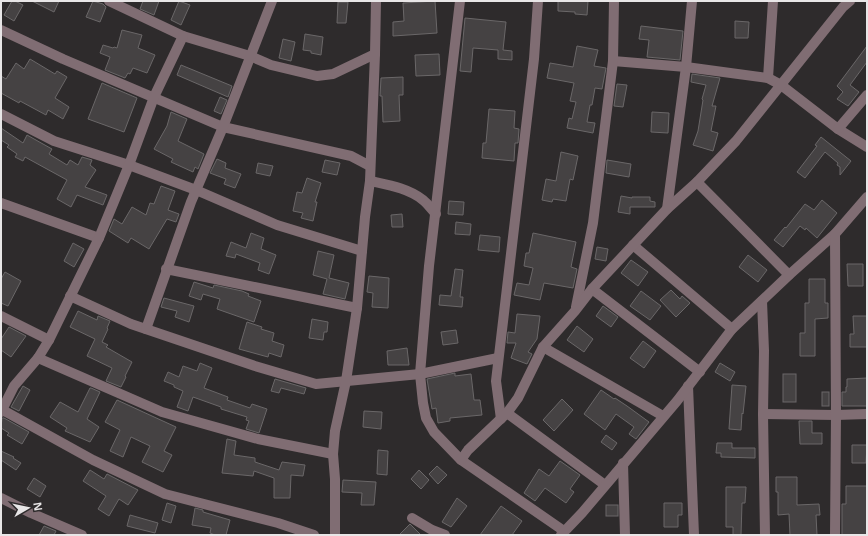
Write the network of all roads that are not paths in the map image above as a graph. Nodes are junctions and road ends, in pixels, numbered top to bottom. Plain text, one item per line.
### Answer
1 (109, 1) edge
2 (272, 1) edge
3 (376, 1) edge
4 (460, 1) edge
5 (538, 1) edge
6 (614, 1) edge
7 (692, 1) edge
8 (773, 1) edge
9 (845, 3) edge
10 (1, 30) edge
11 (183, 36) junction
12 (375, 54) junction
13 (250, 56) junction
14 (613, 61) junction
15 (686, 67) junction
16 (768, 78) junction
17 (781, 85) junction
18 (867, 95) edge
19 (154, 97) junction
20 (1, 114) edge
21 (223, 127) junction
22 (838, 130) junction
23 (867, 147) edge
24 (129, 165) junction
25 (370, 166) junction
26 (370, 181) junction
27 (697, 182) junction
28 (196, 190) junction
29 (867, 197) edge
30 (1, 203) edge
31 (667, 209) junction
32 (436, 214) junction
33 (835, 234) junction
34 (99, 238) junction
35 (633, 245) junction
36 (362, 251) junction
37 (166, 269) junction
38 (788, 276) junction
39 (592, 289) junction
40 (70, 296) junction
41 (762, 301) junction
42 (357, 308) junction
43 (575, 311) junction
44 (1, 316) edge
45 (146, 328) junction
46 (732, 329) junction
47 (49, 340) junction
48 (543, 347) junction
49 (38, 358) junction
50 (498, 358) junction
51 (700, 372) junction
52 (420, 374) junction
53 (346, 381) junction
54 (688, 386) junction
55 (1, 410) edge
56 (763, 414) junction
57 (867, 414) edge
58 (836, 415) junction
59 (504, 416) junction
60 (663, 416) junction
61 (333, 454) junction
62 (461, 460) junction
63 (624, 463) junction
64 (605, 485) junction
65 (1, 498) edge
66 (412, 518) dead end
67 (562, 533) edge
68 (82, 535) edge
69 (314, 535) edge
70 (335, 535) edge
71 (445, 535) edge
72 (625, 535) edge
73 (694, 535) edge
74 (765, 535) edge
75 (835, 535) edge

1 - 11 street
2 - 13 street
3 - 12 street
4 - 32 street
5 - 50 street
6 - 14 street
7 - 15 street
8 - 16 street
9 - 17 street
10 - 19 street
11 - 13 street
11 - 19 street
12 - 13 street
12 - 25 street
13 - 21 street
14 - 15 street
14 - 43 street
15 - 16 street
15 - 31 street
16 - 17 street
17 - 22 street
17 - 27 street
18 - 22 street
19 - 21 street
19 - 24 street
20 - 24 street
21 - 25 street
21 - 28 street
22 - 23 street
24 - 28 street
24 - 34 street
25 - 26 street
26 - 32 street
26 - 36 street
27 - 31 street
27 - 38 street
28 - 36 street
28 - 37 street
29 - 33 street
30 - 34 street
31 - 35 street
32 - 52 street
33 - 38 street
33 - 58 street
34 - 40 street
35 - 39 street
35 - 46 street
36 - 42 street
37 - 42 street
37 - 45 street
38 - 41 street
39 - 43 street
39 - 51 street
40 - 45 street
40 - 47 street
41 - 46 street
41 - 56 street
42 - 53 street
43 - 48 street
44 - 47 street
45 - 53 street
46 - 51 street
47 - 49 street
48 - 59 street
48 - 60 street
49 - 55 street
49 - 61 street
50 - 52 street
50 - 59 street
51 - 54 street
52 - 53 street
52 - 62 street
53 - 61 street
54 - 60 street
54 - 73 street
55 - 69 street
56 - 58 street
56 - 74 street
57 - 58 street
58 - 75 street
59 - 62 street
59 - 64 street
60 - 63 street
61 - 70 street
62 - 67 street
63 - 64 street
63 - 72 street
64 - 67 street
65 - 68 street
66 - 71 street

